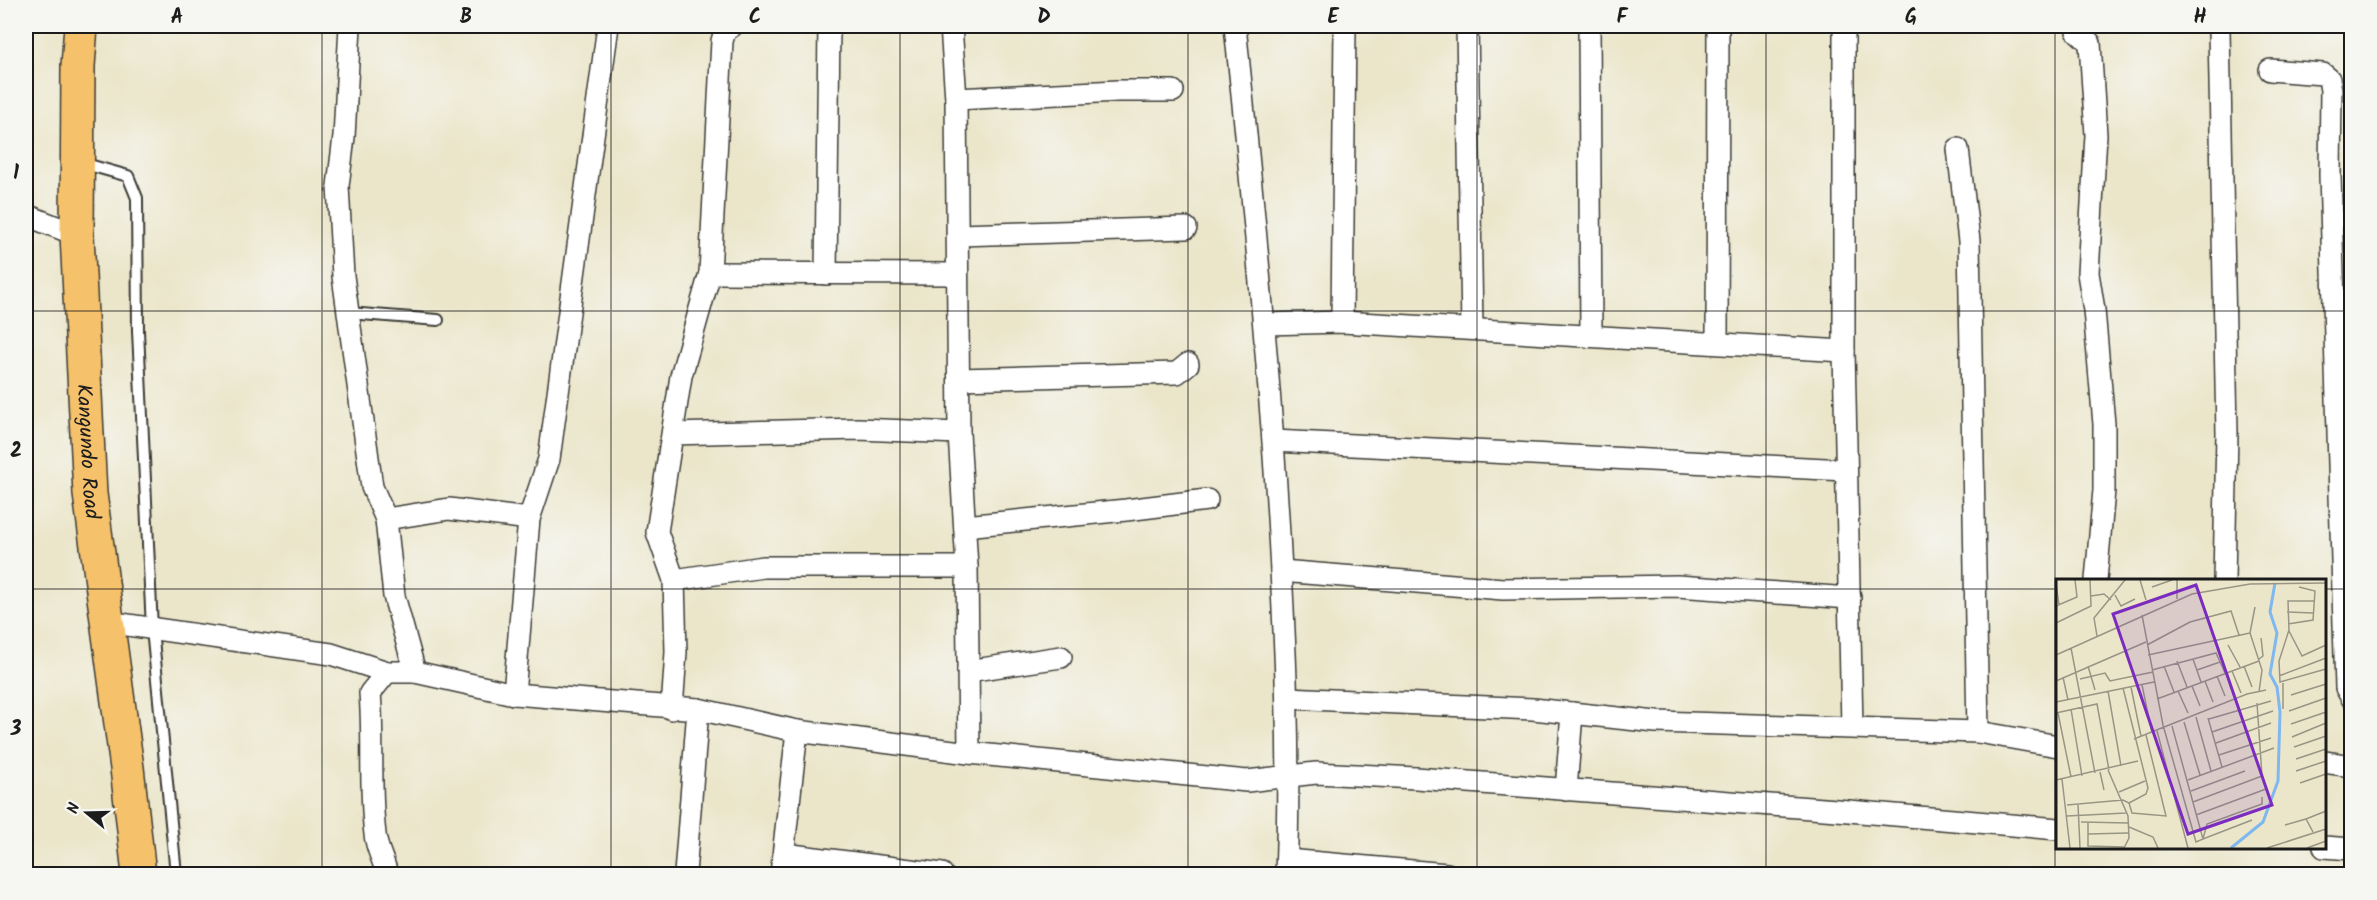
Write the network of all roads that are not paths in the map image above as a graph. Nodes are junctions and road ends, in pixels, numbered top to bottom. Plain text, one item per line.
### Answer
1 (81, 26) edge
2 (350, 26) edge
3 (608, 26) edge
4 (732, 26) edge
5 (829, 26) edge
6 (951, 26) edge
7 (1235, 26) edge
8 (1346, 26) edge
9 (1467, 26) edge
10 (1589, 26) edge
11 (1718, 26) edge
12 (1844, 26) edge
13 (2077, 26) edge
14 (2217, 26) edge
15 (2270, 70) dead end
16 (1173, 91) dead end
17 (956, 99) junction
18 (1958, 148) dead end
19 (78, 161) junction
20 (26, 215) edge
21 (1186, 228) dead end
22 (77, 235) junction
23 (958, 235) junction
24 (710, 273) junction
25 (826, 274) junction
26 (957, 274) junction
27 (348, 314) junction
28 (438, 320) dead end
29 (1342, 322) junction
30 (1265, 324) junction
31 (1472, 329) junction
32 (1591, 336) junction
33 (1717, 343) junction
34 (1844, 351) junction
35 (1188, 364) dead end
36 (959, 379) junction
37 (959, 433) junction
38 (673, 434) junction
39 (1274, 441) junction
40 (1846, 470) junction
41 (1207, 500) dead end
42 (386, 519) junction
43 (529, 519) junction
44 (965, 526) junction
45 (967, 567) junction
46 (1281, 571) junction
47 (2096, 579) edge
48 (2224, 579) edge
49 (674, 580) junction
50 (1850, 598) junction
51 (107, 622) junction
52 (152, 629) junction
53 (1061, 657) dead end
54 (968, 671) junction
55 (387, 672) junction
56 (415, 672) junction
57 (514, 694) junction
58 (1287, 698) junction
59 (2352, 698) edge
60 (672, 709) junction
61 (698, 709) junction
62 (1572, 713) junction
63 (1852, 727) junction
64 (797, 731) junction
65 (1978, 732) junction
66 (2056, 746) edge
67 (969, 753) junction
68 (2326, 762) edge
69 (2352, 766) edge
70 (1287, 776) junction
71 (1566, 790) junction
72 (2056, 829) edge
73 (2326, 847) edge
74 (2352, 849) edge
75 (783, 864) edge
76 (1287, 867) edge
77 (139, 874) edge
78 (176, 874) edge
79 (387, 874) edge
80 (685, 874) edge
81 (942, 874) edge
82 (1447, 874) edge

1 - 19 highway, Kangundo Road
2 - 27 street
3 - 43 street
4 - 24 street
5 - 25 street
6 - 17 street
7 - 30 street
8 - 29 street
9 - 31 street
10 - 32 street
11 - 33 street
12 - 34 street
13 - 47 street
14 - 48 street
15 - 59 street
16 - 17 street
17 - 23 street
18 - 65 street
19 - 22 highway, Kangundo Road
19 - 52 lane
20 - 22 street
21 - 23 street
22 - 51 highway, Kangundo Road
23 - 26 street
24 - 25 street
24 - 38 street
25 - 26 street
26 - 36 street
27 - 28 lane
27 - 42 street
29 - 30 street
29 - 31 street
30 - 39 street
31 - 32 street
32 - 33 street
33 - 34 street
34 - 40 street
35 - 36 street
36 - 37 street
37 - 38 street
37 - 44 street
38 - 49 street
39 - 40 street
39 - 46 street
40 - 50 street
41 - 44 street
42 - 43 street
42 - 56 street
43 - 57 street
44 - 45 street
45 - 49 street
45 - 54 street
46 - 50 street
46 - 58 street
49 - 60 street
50 - 63 street
51 - 52 street
51 - 77 highway, Kangundo Road
52 - 55 street
52 - 78 lane
53 - 54 street
54 - 67 street
55 - 56 street
55 - 79 street
56 - 57 street
57 - 60 street
58 - 62 street
58 - 70 street
60 - 61 street
61 - 64 street
61 - 80 street
62 - 63 street
62 - 71 street
63 - 65 street
64 - 67 street
64 - 75 street
65 - 66 street
67 - 70 street
68 - 69 street
70 - 71 street
70 - 76 street
71 - 72 street
73 - 74 street
75 - 81 street
76 - 82 street

